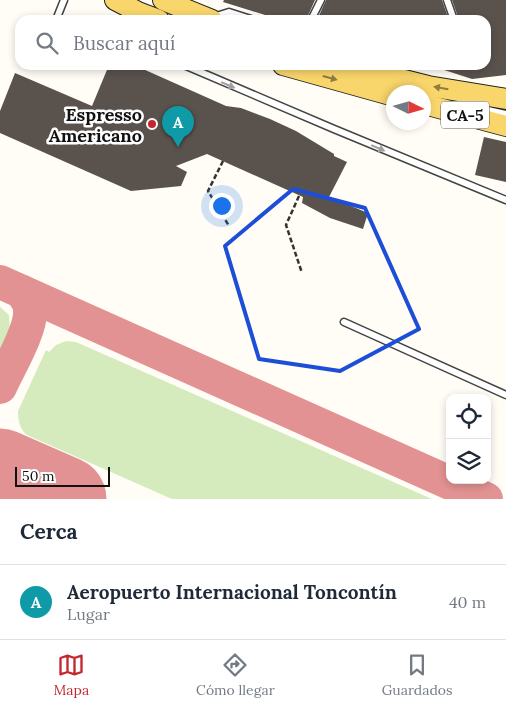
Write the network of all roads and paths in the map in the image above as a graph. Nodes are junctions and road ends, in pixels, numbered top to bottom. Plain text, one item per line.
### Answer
1 (64, 0) edge
2 (115, 0) edge
3 (163, 0) edge
4 (320, 0) edge
5 (447, 0) edge
6 (58, 15) edge
7 (149, 15) edge
8 (200, 15) edge
9 (221, 15) edge
10 (238, 15) edge
11 (313, 15) edge
12 (452, 15) edge
13 (196, 70) edge
14 (301, 70) edge
15 (381, 70) edge
16 (386, 94) edge
17 (506, 99) edge
18 (431, 104) edge
19 (431, 106) edge
20 (506, 114) edge
21 (506, 126) edge
22 (222, 161) dead end
23 (299, 196) dead end
24 (506, 200) edge
25 (229, 226) dead end
26 (302, 273) dead end
27 (344, 322) dead end
28 (506, 395) edge

1 - 6 lane
2 - 7 main road
3 - 8 main road
4 - 11 lane
5 - 12 lane
9 - 10 lane
13 -> 24 lane
14 -> 16 main road
17 -> 15 main road, CA-5
18 - 20 lane
19 - 21 main road, CA-5
22 - 25 path
23 - 26 path
27 - 28 lane

